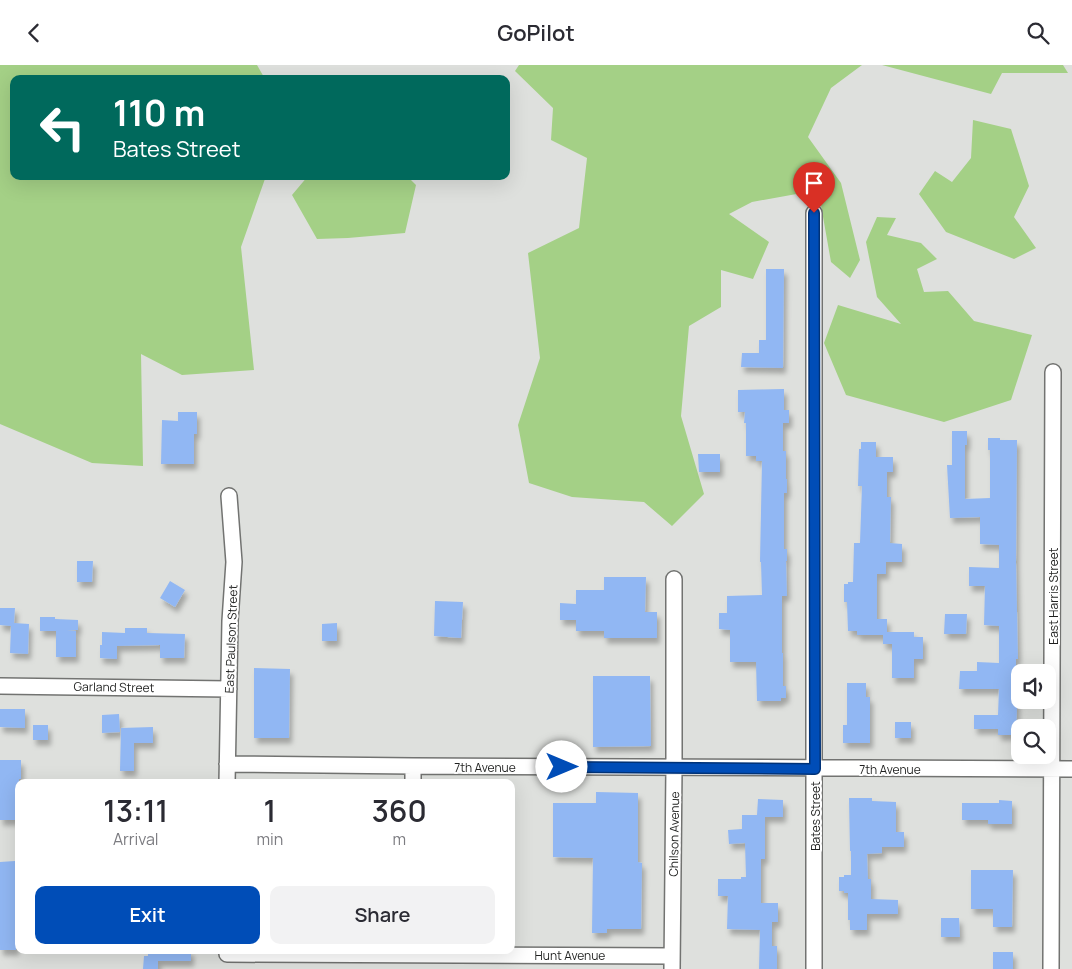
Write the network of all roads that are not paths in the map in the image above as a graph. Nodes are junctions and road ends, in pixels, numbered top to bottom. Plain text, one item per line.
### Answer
1 (814, 213) dead end
2 (1053, 372) dead end
3 (229, 496) dead end
4 (674, 579) dead end
5 (0, 686) edge
6 (229, 689) junction
7 (228, 764) junction
8 (413, 766) junction
9 (674, 767) junction
10 (815, 769) junction
11 (1052, 769) junction
12 (1072, 769) edge
13 (227, 779) edge
14 (413, 779) edge
15 (227, 958) edge
16 (413, 958) edge
17 (672, 963) edge
18 (814, 969) edge
19 (1051, 969) edge

1 - 10 street, Bates Street
2 - 11 street, East Harris Street
3 - 6 street, East Paulson Street
4 - 9 street, Chilson Avenue
5 - 6 street, Garland Street
6 - 7 street, East Paulson Street
7 - 8 street, 7th Avenue
7 - 13 street, East Paulson Street
8 - 9 street, 7th Avenue
8 - 14 street
9 - 10 street, 7th Avenue
9 - 17 street, Chilson Avenue
10 - 11 street, 7th Avenue
10 - 18 street, Bates Street
11 - 12 street, 7th Avenue
11 - 19 street, East Harris Street
15 - 16 street, Hunt Avenue
16 - 17 street, Hunt Avenue

